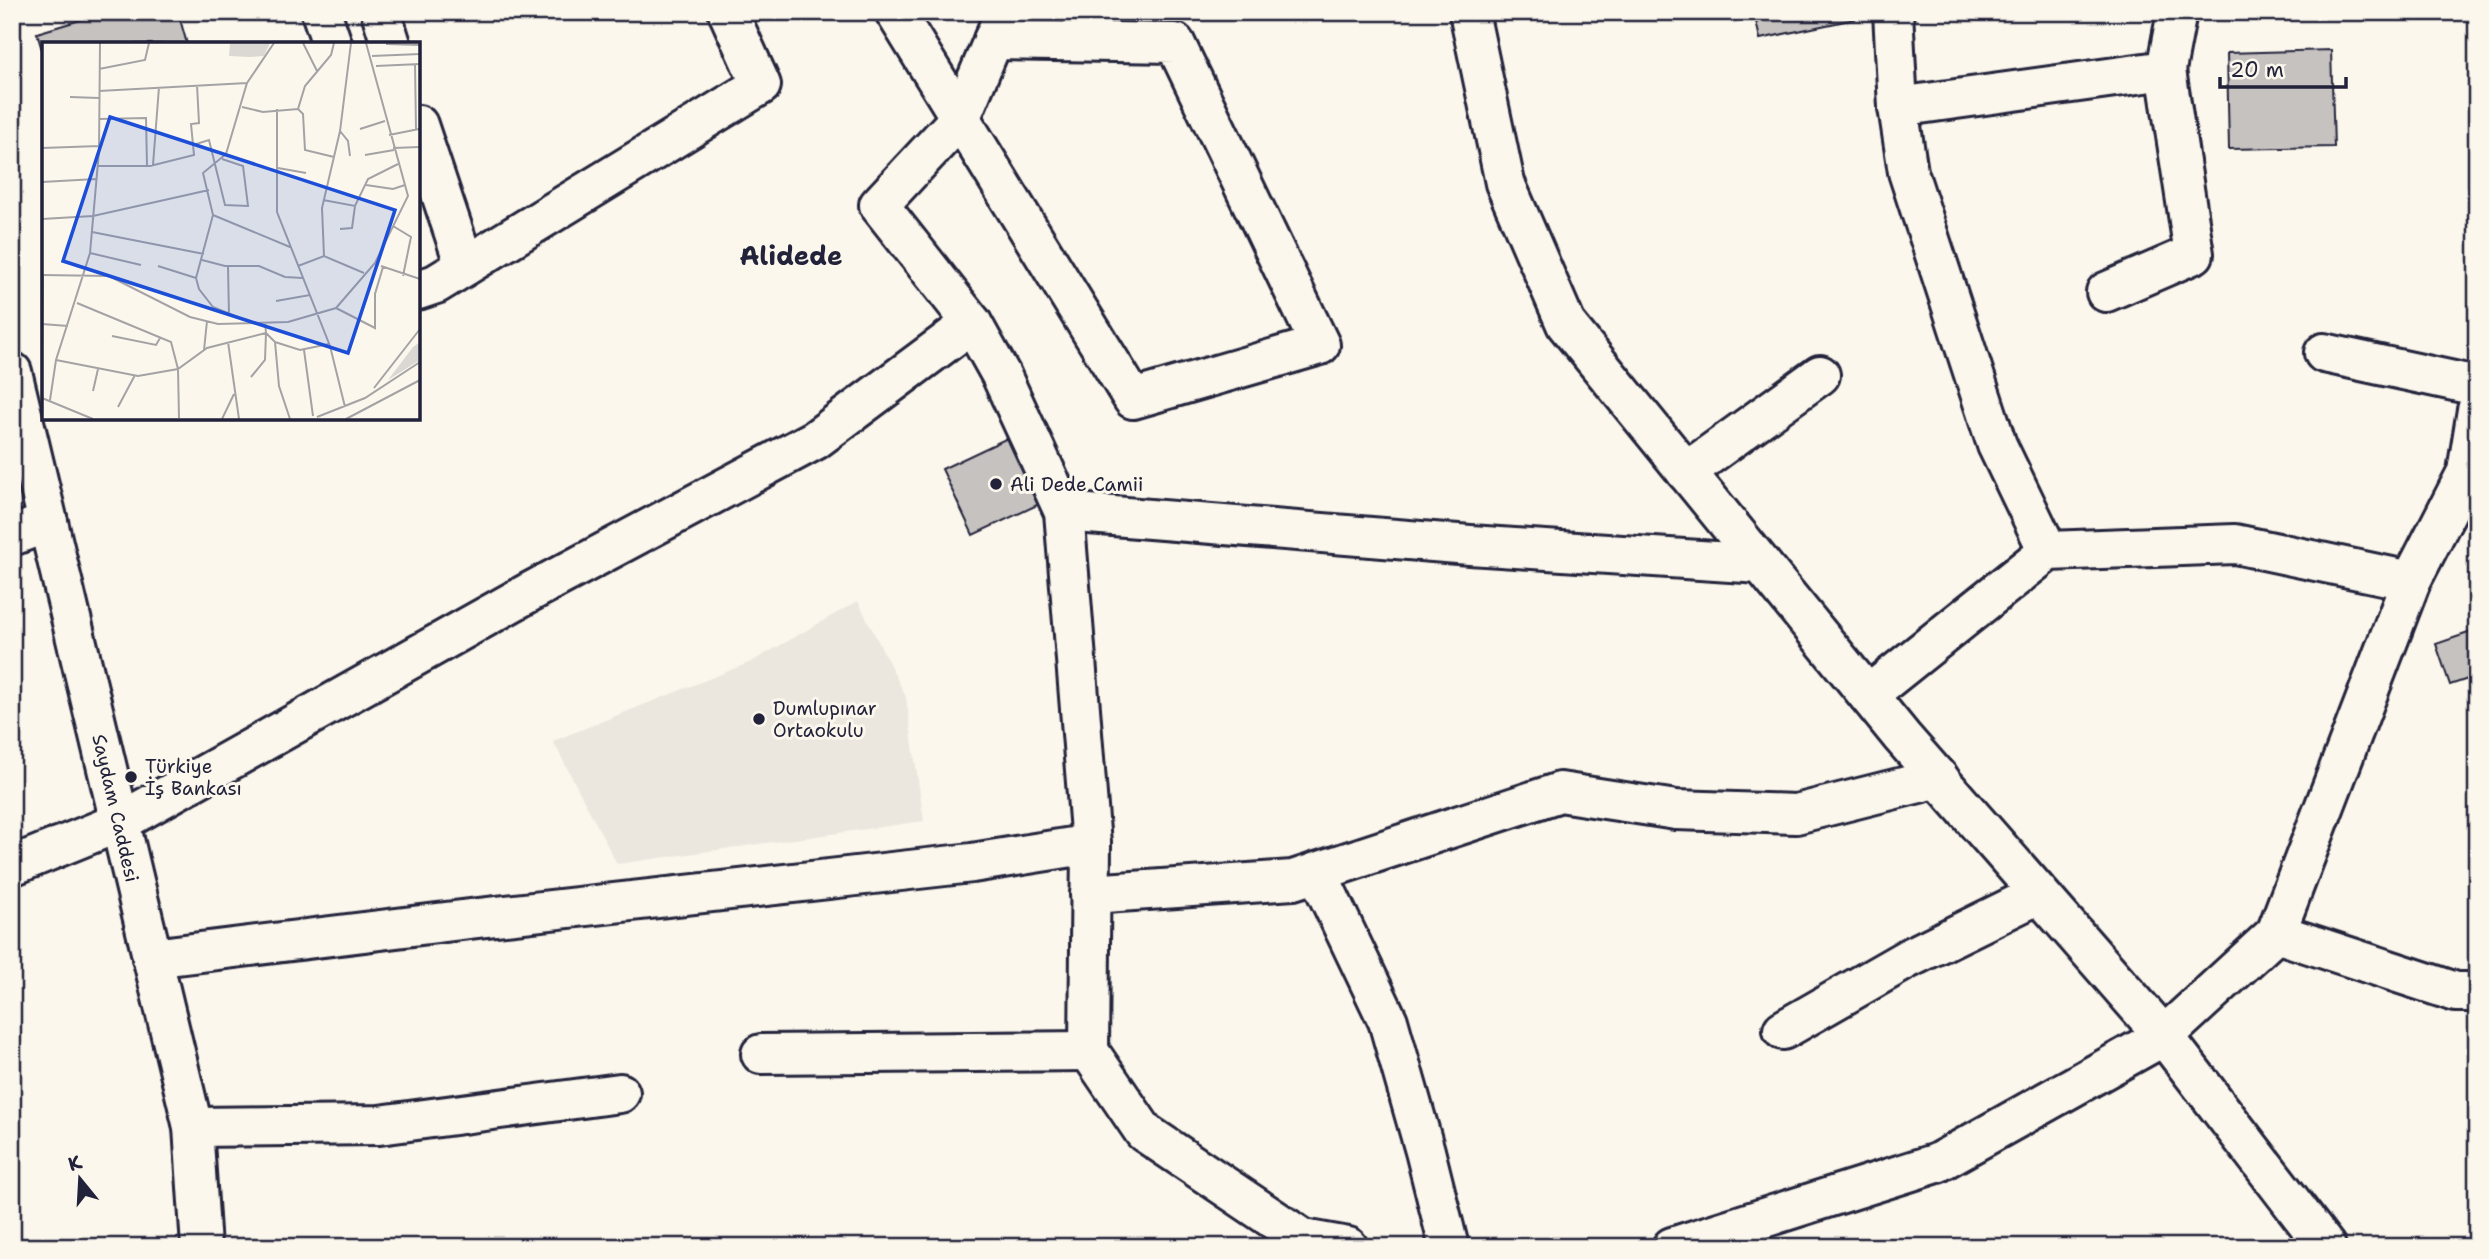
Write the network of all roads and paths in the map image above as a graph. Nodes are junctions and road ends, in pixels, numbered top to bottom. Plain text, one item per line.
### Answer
1 (321, 12) edge
2 (381, 12) edge
3 (728, 12) edge
4 (895, 12) edge
5 (1469, 12) edge
6 (1893, 12) edge
7 (2177, 12) edge
8 (999, 26) edge
9 (331, 42) edge
10 (390, 42) edge
11 (2166, 70) junction
12 (1898, 107) junction
13 (961, 117) junction
14 (420, 131) edge
15 (465, 266) junction
16 (420, 288) edge
17 (2106, 292) dead end
18 (972, 323) junction
19 (2324, 353) dead end
20 (12, 372) edge
21 (1820, 375) dead end
22 (2477, 386) edge
23 (2477, 410) edge
24 (33, 413) edge
25 (1686, 472) junction
26 (2472, 473) edge
27 (1064, 512) junction
28 (48, 522) junction
29 (12, 537) edge
30 (2048, 551) junction
31 (1761, 564) junction
32 (2411, 581) junction
33 (1868, 695) junction
34 (1939, 778) junction
35 (120, 822) junction
36 (1091, 844) junction
37 (12, 866) edge
38 (1317, 872) junction
39 (1090, 894) junction
40 (2039, 894) junction
41 (2276, 933) junction
42 (152, 958) junction
43 (2477, 992) edge
44 (1783, 1030) dead end
45 (2164, 1036) junction
46 (1089, 1051) junction
47 (761, 1054) dead end
48 (620, 1093) dead end
49 (192, 1127) junction
50 (1755, 1234) edge
51 (2314, 1243) edge
52 (201, 1247) edge
53 (1348, 1247) edge
54 (1449, 1247) edge
55 (1672, 1247) edge

1 - 9 street
2 - 10 street
3 - 15 street
4 - 13 street
5 - 25 street
6 - 12 street
7 - 11 street
8 - 13 street
8 - 13 street
11 - 12 street
11 - 17 street
12 - 30 street
13 - 18 street
14 - 15 street
15 - 16 street
18 - 27 street
18 - 35 street
19 - 22 street
20 - 24 street, Saydam Caddesi
21 - 25 street
23 - 26 street
24 - 28 street, Saydam Caddesi
25 - 31 street
26 - 32 street
27 - 31 street
27 - 36 street
28 - 29 street
28 - 35 street, Saydam Caddesi
30 - 32 street
30 - 33 street
31 - 33 street
32 - 41 street
33 - 34 street
34 - 38 street
34 - 40 street
35 - 37 street
35 - 42 street, Saydam Caddesi
36 - 39 street
36 - 42 street
38 - 39 street
38 - 54 street
39 - 46 street
40 - 44 street
40 - 45 street
41 - 43 street
41 - 45 street
42 - 49 street, Saydam Caddesi
45 - 50 street
45 - 51 street
46 - 47 street
46 - 53 street
48 - 49 street
49 - 52 street, Saydam Caddesi
50 - 55 street

